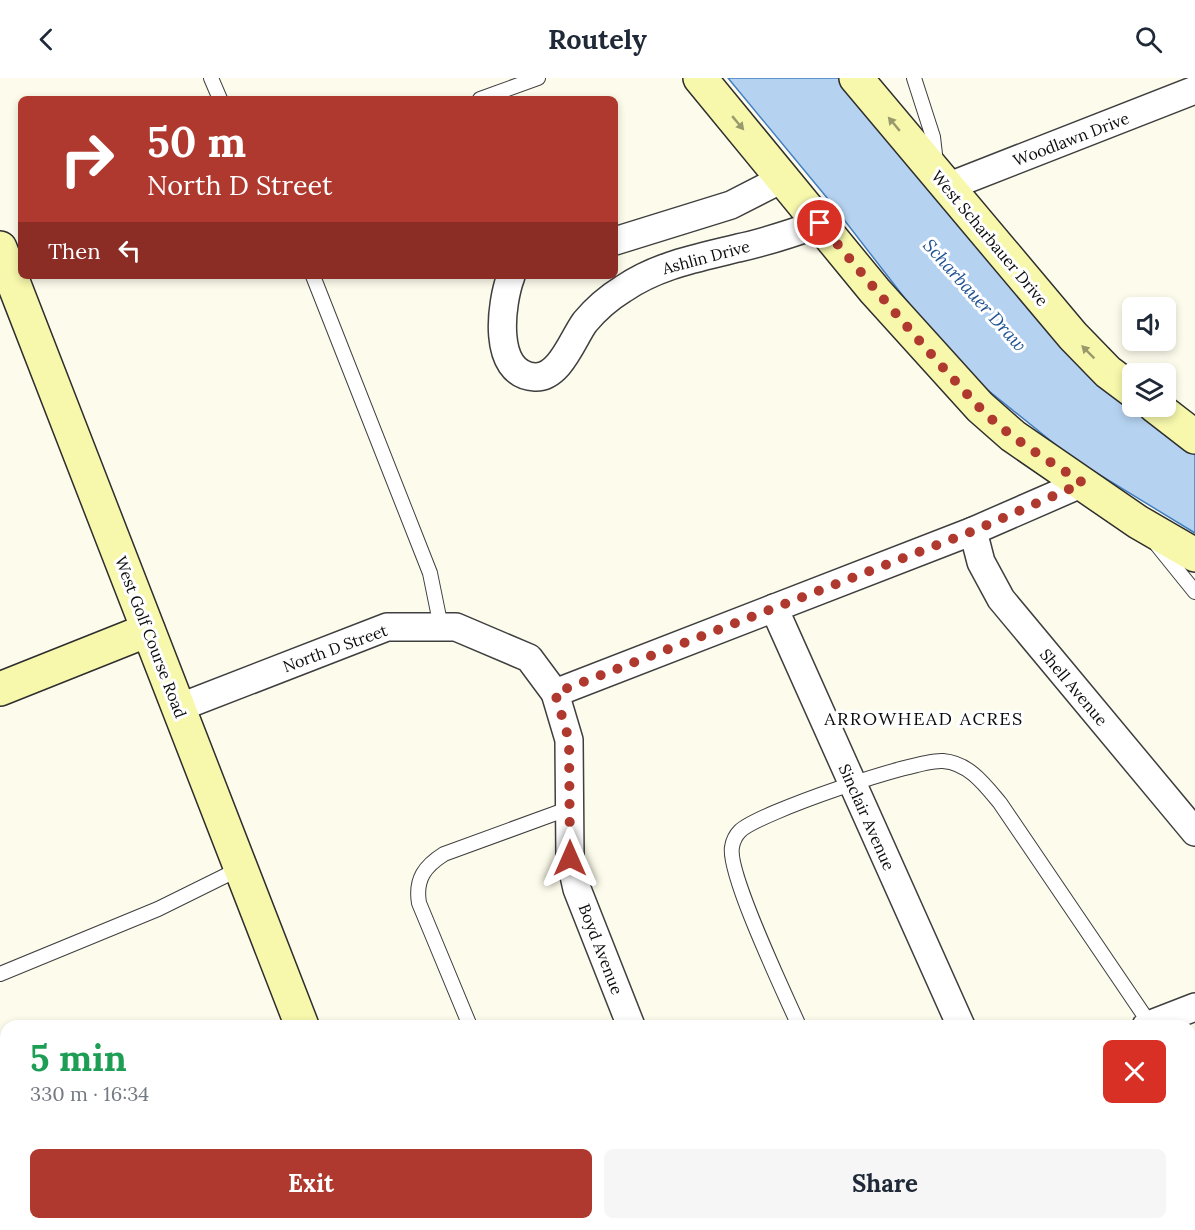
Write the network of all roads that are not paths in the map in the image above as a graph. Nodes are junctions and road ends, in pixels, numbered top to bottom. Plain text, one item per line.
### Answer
1 (212, 78) edge
2 (538, 78) edge
3 (700, 78) edge
4 (856, 78) edge
5 (914, 78) edge
6 (1195, 90) edge
7 (219, 96) edge
8 (488, 96) edge
9 (784, 178) junction
10 (942, 181) junction
11 (820, 223) junction
12 (618, 240) edge
13 (0, 248) edge
14 (313, 279) edge
15 (510, 279) edge
16 (1122, 382) edge
17 (1169, 417) edge
18 (1195, 437) edge
19 (1083, 483) junction
20 (1138, 522) junction
21 (973, 531) junction
22 (1195, 555) edge
23 (1195, 592) edge
24 (774, 608) junction
25 (441, 627) junction
26 (148, 630) junction
27 (0, 689) edge
28 (555, 693) junction
29 (178, 708) junction
30 (852, 783) junction
31 (570, 808) junction
32 (1195, 832) edge
33 (241, 868) junction
34 (0, 974) edge
35 (300, 1020) edge
36 (468, 1020) edge
37 (629, 1020) edge
38 (796, 1020) edge
39 (958, 1020) edge
40 (1169, 1020) edge

1 - 7 lane
2 - 8 lane
3 -> 9 main road
10 -> 4 main road, West Scharbauer Drive
5 - 10 lane
6 - 10 street, Woodlawn Drive
9 - 11 main road
9 - 12 street
16 -> 10 main road, West Scharbauer Drive
11 - 15 street, Ashlin Drive
11 - 19 main road
13 - 26 main road, West Golf Course Road
14 - 25 lane
17 - 18 main road
19 - 20 main road
19 - 21 street
20 - 22 main road
20 - 23 lane
21 - 24 street
21 - 32 street, Shell Avenue
24 - 28 street
24 - 30 street, Sinclair Avenue
25 - 28 street, North D Street
25 - 29 street, North D Street
26 - 27 main road
26 - 29 main road, West Golf Course Road
28 - 31 street, Boyd Avenue
29 - 33 main road, West Golf Course Road
30 - 38 lane
30 - 39 street, Sinclair Avenue
30 - 40 lane
31 - 36 lane
31 - 37 street, Boyd Avenue
33 - 34 lane
33 - 35 main road, West Golf Course Road

